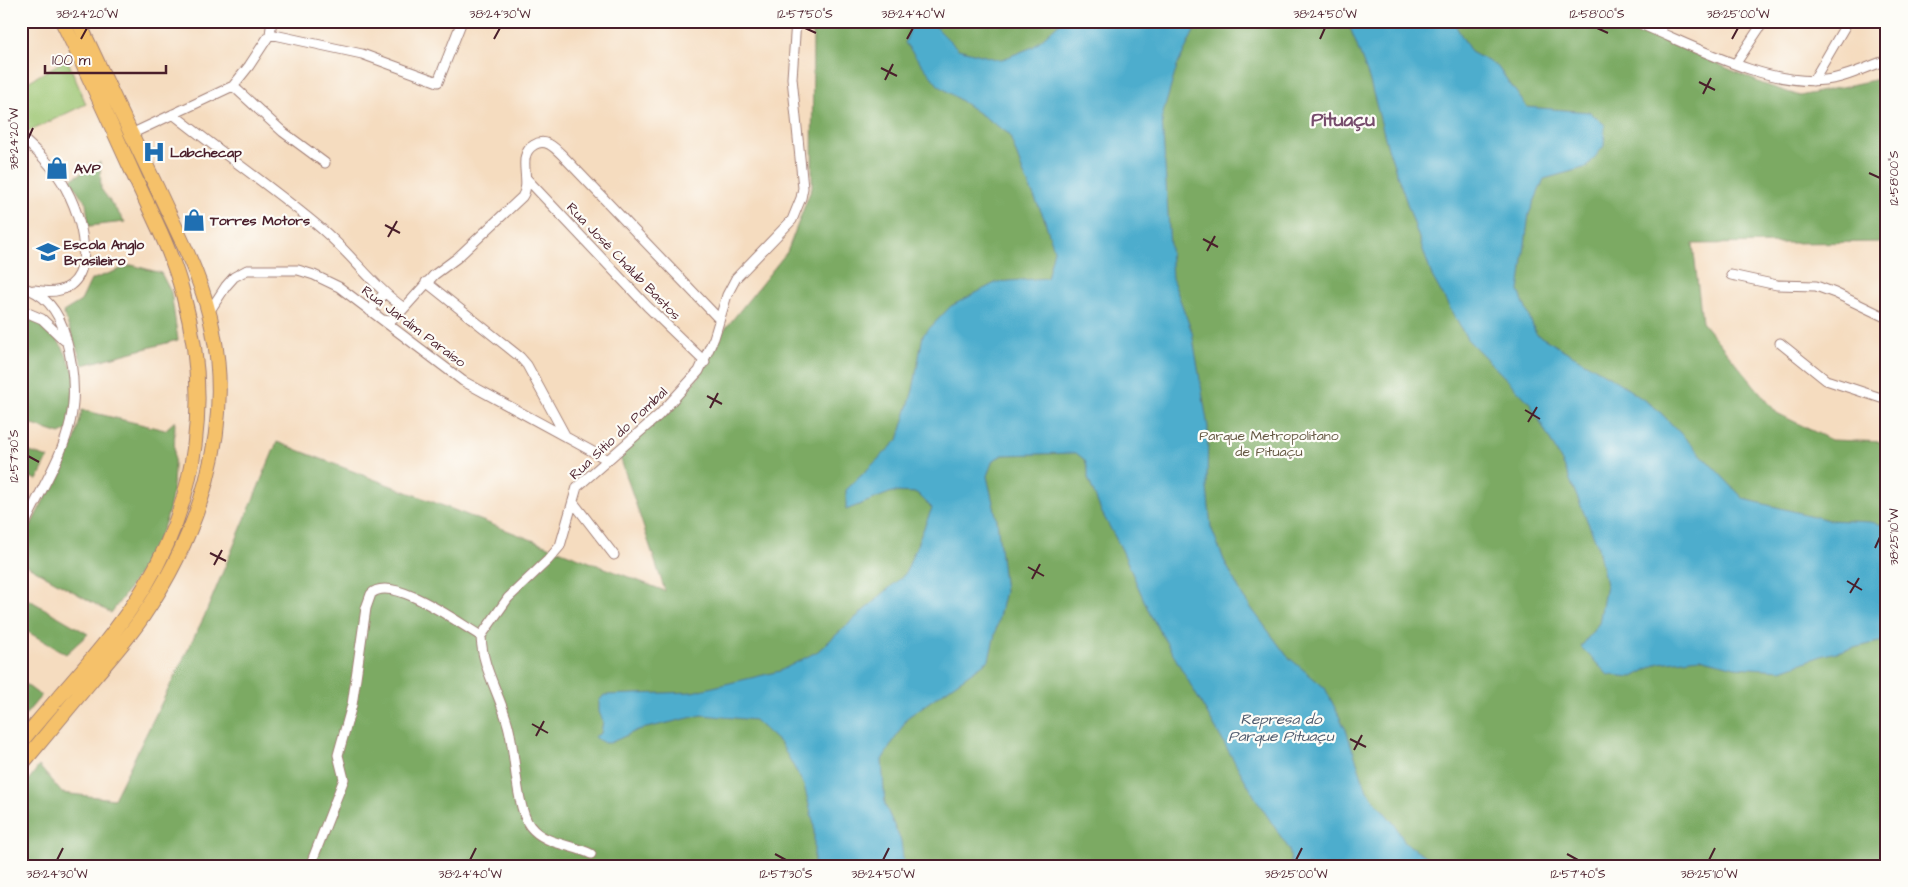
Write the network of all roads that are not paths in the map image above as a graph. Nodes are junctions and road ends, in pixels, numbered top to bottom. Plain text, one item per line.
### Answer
1 (62, 21) edge
2 (78, 21) edge
3 (272, 21) edge
4 (462, 21) edge
5 (796, 21) edge
6 (1633, 21) edge
7 (1666, 21) edge
8 (1764, 21) edge
9 (1848, 21) edge
10 (1659, 31) junction
11 (270, 34) junction
12 (1887, 60) edge
13 (1736, 63) junction
14 (1813, 81) junction
15 (233, 86) junction
16 (173, 114) junction
17 (131, 134) junction
18 (21, 137) edge
19 (325, 163) dead end
20 (526, 178) junction
21 (1731, 275) dead end
22 (426, 282) junction
23 (26, 289) edge
24 (384, 293) junction
25 (52, 307) junction
26 (404, 308) junction
27 (21, 310) edge
28 (209, 312) junction
29 (370, 312) junction
30 (1887, 318) edge
31 (42, 319) junction
32 (719, 319) junction
33 (383, 320) junction
34 (1780, 343) dead end
35 (68, 344) junction
36 (704, 362) junction
37 (1887, 400) edge
38 (566, 437) junction
39 (608, 460) junction
40 (573, 502) junction
41 (21, 532) edge
42 (614, 555) dead end
43 (481, 636) junction
44 (21, 742) edge
45 (21, 766) edge
46 (591, 854) dead end
47 (310, 866) edge

1 - 44 main road
2 - 17 main road
3 - 11 street
4 - 11 street
5 - 32 street, Rua Sítio do Pombal
6 - 10 street
7 - 10 street
8 - 13 street
9 - 14 street
10 - 13 street
11 - 15 street
12 - 14 street
13 - 14 street
15 - 16 street
15 - 19 street
16 - 17 street
16 - 24 street
17 - 28 main road
18 - 23 street
20 - 22 street
20 - 32 street
20 - 36 street, Rua José Chalub Bastos
21 - 30 street
22 - 26 street
22 - 38 street
23 - 25 street
24 - 26 street
24 - 29 street
25 - 31 street
25 - 35 street
26 - 33 street
27 - 31 street
28 - 29 street, Rua Jardim Paraíso
28 - 45 main road
29 - 33 street, Rua Jardim Paraíso
31 - 35 street
32 - 36 street, Rua Sítio do Pombal
33 - 38 street, Rua Jardim Paraíso
34 - 37 street
35 - 41 street
36 - 39 street, Rua Sítio do Pombal
38 - 39 street, Rua Jardim Paraíso
39 - 40 street, Rua Sítio do Pombal
40 - 42 street
40 - 43 street, Rua Sítio do Pombal
43 - 46 street
43 - 47 street

